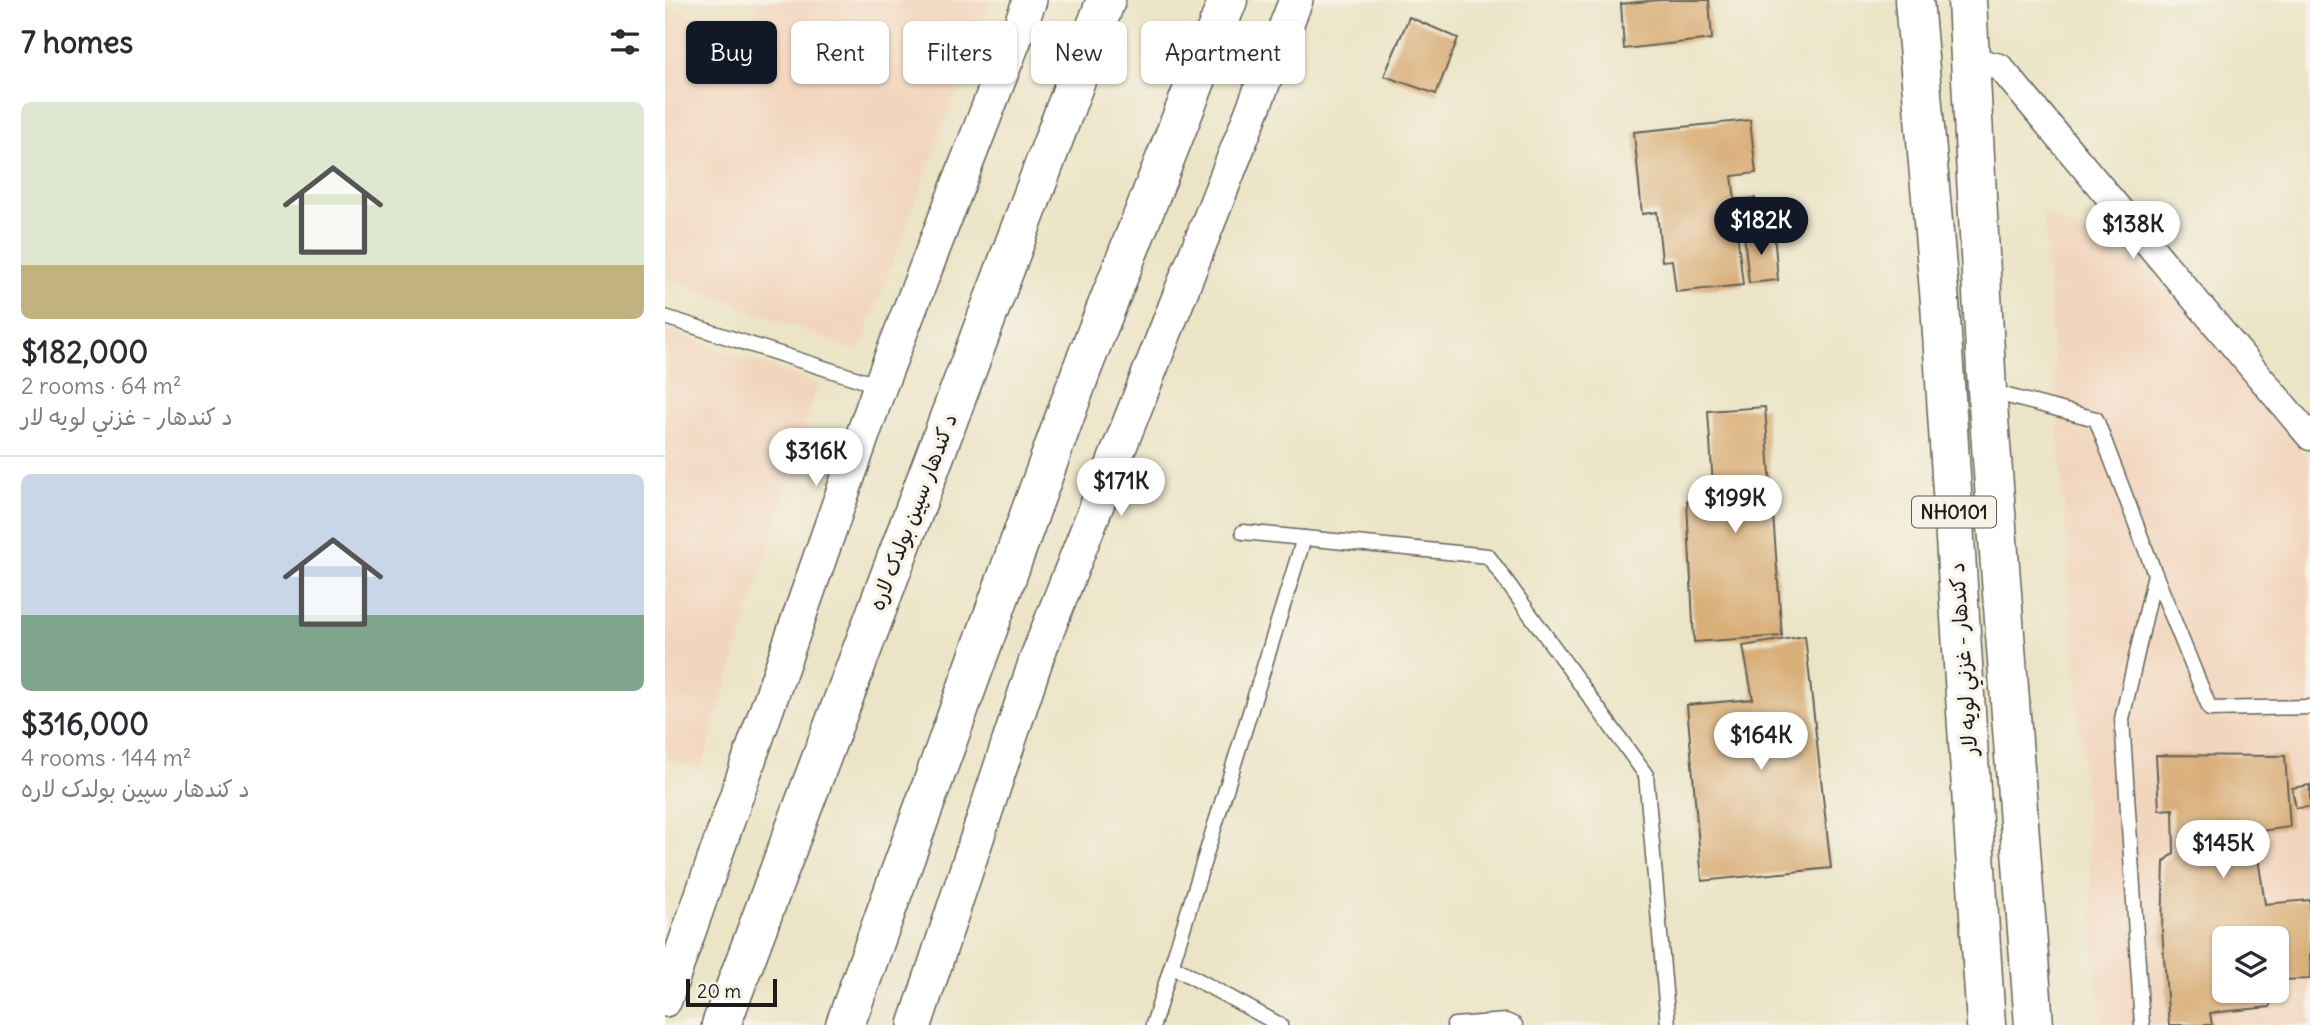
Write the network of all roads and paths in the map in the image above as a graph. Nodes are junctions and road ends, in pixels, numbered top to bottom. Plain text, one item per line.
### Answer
1 (1030, 0) edge
2 (1106, 0) edge
3 (1228, 0) edge
4 (1296, 0) edge
5 (1914, 0) edge
6 (1967, 0) edge
7 (1970, 60) junction
8 (665, 317) edge
9 (880, 386) junction
10 (1987, 391) junction
11 (2310, 437) edge
12 (1243, 533) dead end
13 (1304, 538) junction
14 (2155, 574) junction
15 (2310, 706) edge
16 (1172, 966) junction
17 (665, 1000) edge
18 (720, 1025) edge
19 (845, 1025) edge
20 (915, 1025) edge
21 (1153, 1025) edge
22 (1280, 1025) edge
23 (1454, 1025) edge
24 (1515, 1025) edge
25 (1668, 1025) edge
26 (1986, 1025) edge
27 (2034, 1025) edge
28 (2142, 1025) edge

1 - 9 street
2 - 18 highway, د کندهار سپین بولدک لاره
3 - 19 highway
4 - 20 street
5 - 26 highway, د کندهار - غزني لويه لار / NH0101
6 - 7 highway, د کندهار - غزني لويه لار / NH0101
7 - 10 highway, د کندهار - غزني لويه لار / NH0101
7 - 11 street
8 - 9 lane
9 - 17 street
10 - 14 lane
10 - 27 highway, د کندهار - غزني لويه لار / NH0101
12 - 13 lane
13 - 16 lane
13 - 25 lane
14 - 15 lane
14 - 28 lane
16 - 21 lane
16 - 22 lane
23 - 24 lane

